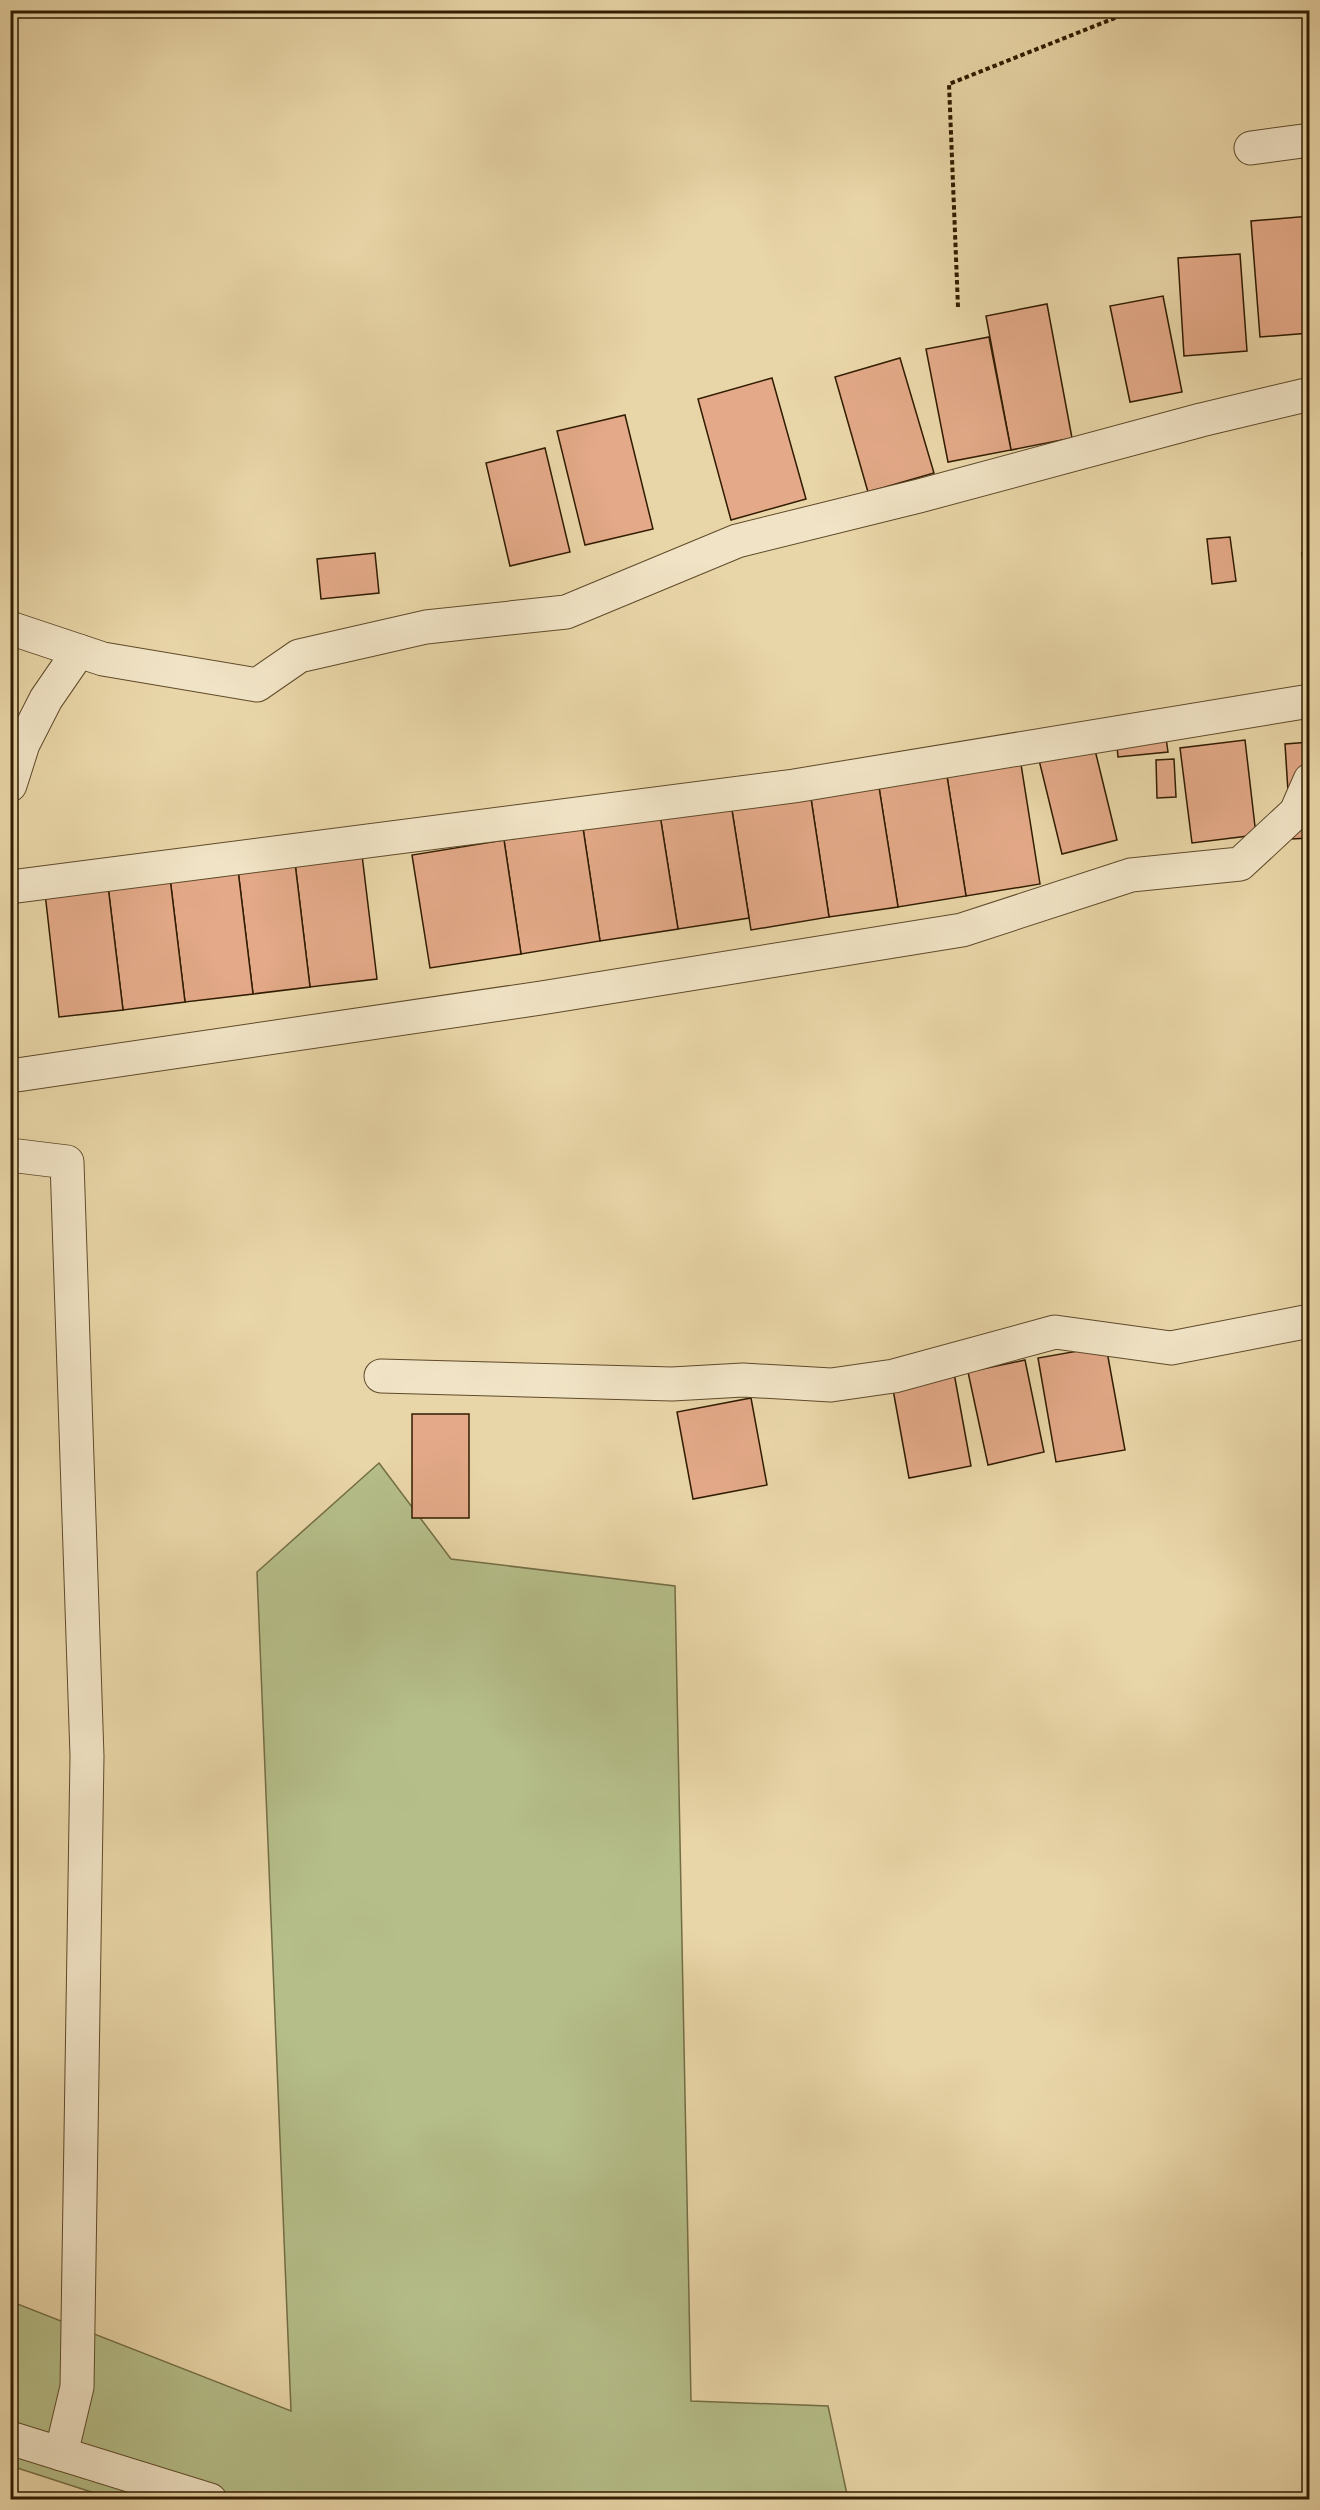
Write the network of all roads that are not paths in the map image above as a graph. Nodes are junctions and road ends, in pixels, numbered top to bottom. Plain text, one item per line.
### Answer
1 (1310, 140) edge
2 (1251, 148) dead end
3 (1310, 394) edge
4 (10, 628) edge
5 (79, 651) junction
6 (1310, 701) edge
7 (1310, 780) edge
8 (10, 785) edge
9 (10, 887) edge
10 (10, 1076) edge
11 (10, 1155) edge
12 (1310, 1321) edge
13 (381, 1376) dead end
14 (10, 2438) edge
15 (61, 2454) junction
16 (210, 2499) edge

1 - 2 lane
3 - 5 lane
4 - 5 lane
5 - 8 lane
6 - 9 lane
7 - 10 lane
11 - 15 lane
12 - 13 lane
14 - 15 lane
15 - 16 lane

